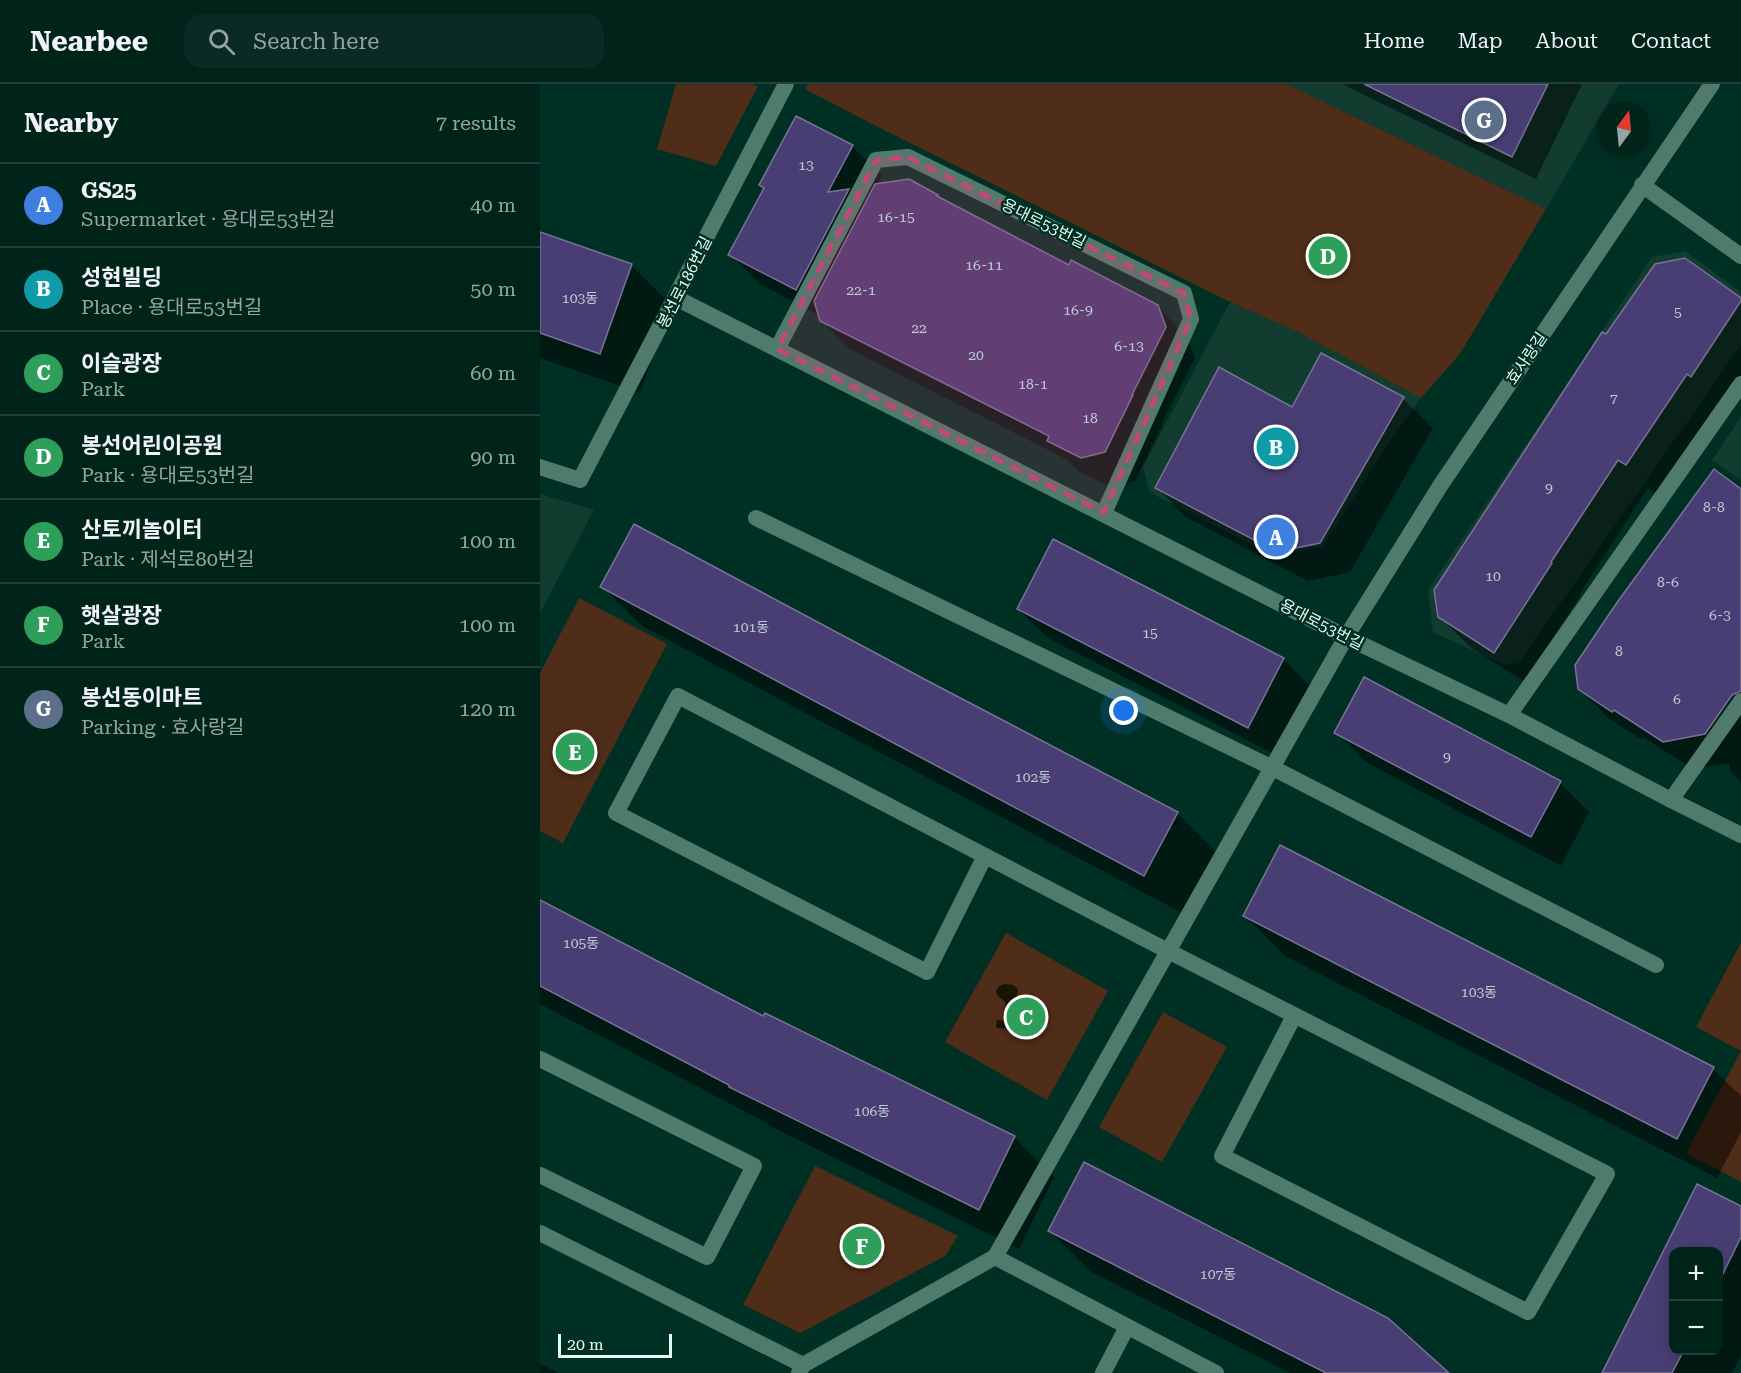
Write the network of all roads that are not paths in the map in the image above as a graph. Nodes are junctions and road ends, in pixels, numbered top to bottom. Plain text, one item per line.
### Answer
1 (786, 84) edge
2 (1712, 84) edge
3 (1642, 185) junction
4 (1741, 256) edge
5 (676, 298) junction
6 (777, 349) junction
7 (1741, 384) edge
8 (540, 467) edge
9 (1104, 513) junction
10 (756, 518) dead end
11 (1346, 637) junction
12 (1741, 701) edge
13 (1509, 715) junction
14 (1273, 768) junction
15 (1671, 801) junction
16 (1741, 835) edge
17 (985, 856) junction
18 (1168, 951) junction
19 (1656, 965) dead end
20 (1294, 1016) junction
21 (540, 1059) edge
22 (540, 1175) edge
23 (540, 1233) edge
24 (995, 1257) junction
25 (1127, 1327) junction
26 (801, 1369) edge
27 (1104, 1373) edge
28 (1216, 1373) edge

1 - 5 street, 봉선로186번길
2 - 3 street, 효사랑길
3 - 4 street
3 - 11 street, 효사랑길
5 - 6 street, 용대로53번길
5 - 8 street, 봉선로186번길
6 - 9 street, 용대로53번길
6 - 9 street, 용대로53번길
7 - 13 street
9 - 11 street, 용대로53번길
10 - 14 street
11 - 13 street, 용대로53번길
11 - 14 street, 효사랑길
12 - 15 street
13 - 15 street, 용대로53번길
14 - 18 street, 효사랑길
14 - 19 street
15 - 16 street, 용대로53번길
17 - 17 street
17 - 18 street
18 - 20 street
18 - 24 street, 효사랑길
20 - 20 street
21 - 22 street
23 - 26 street
24 - 25 street
24 - 26 street
25 - 27 street
25 - 28 street

